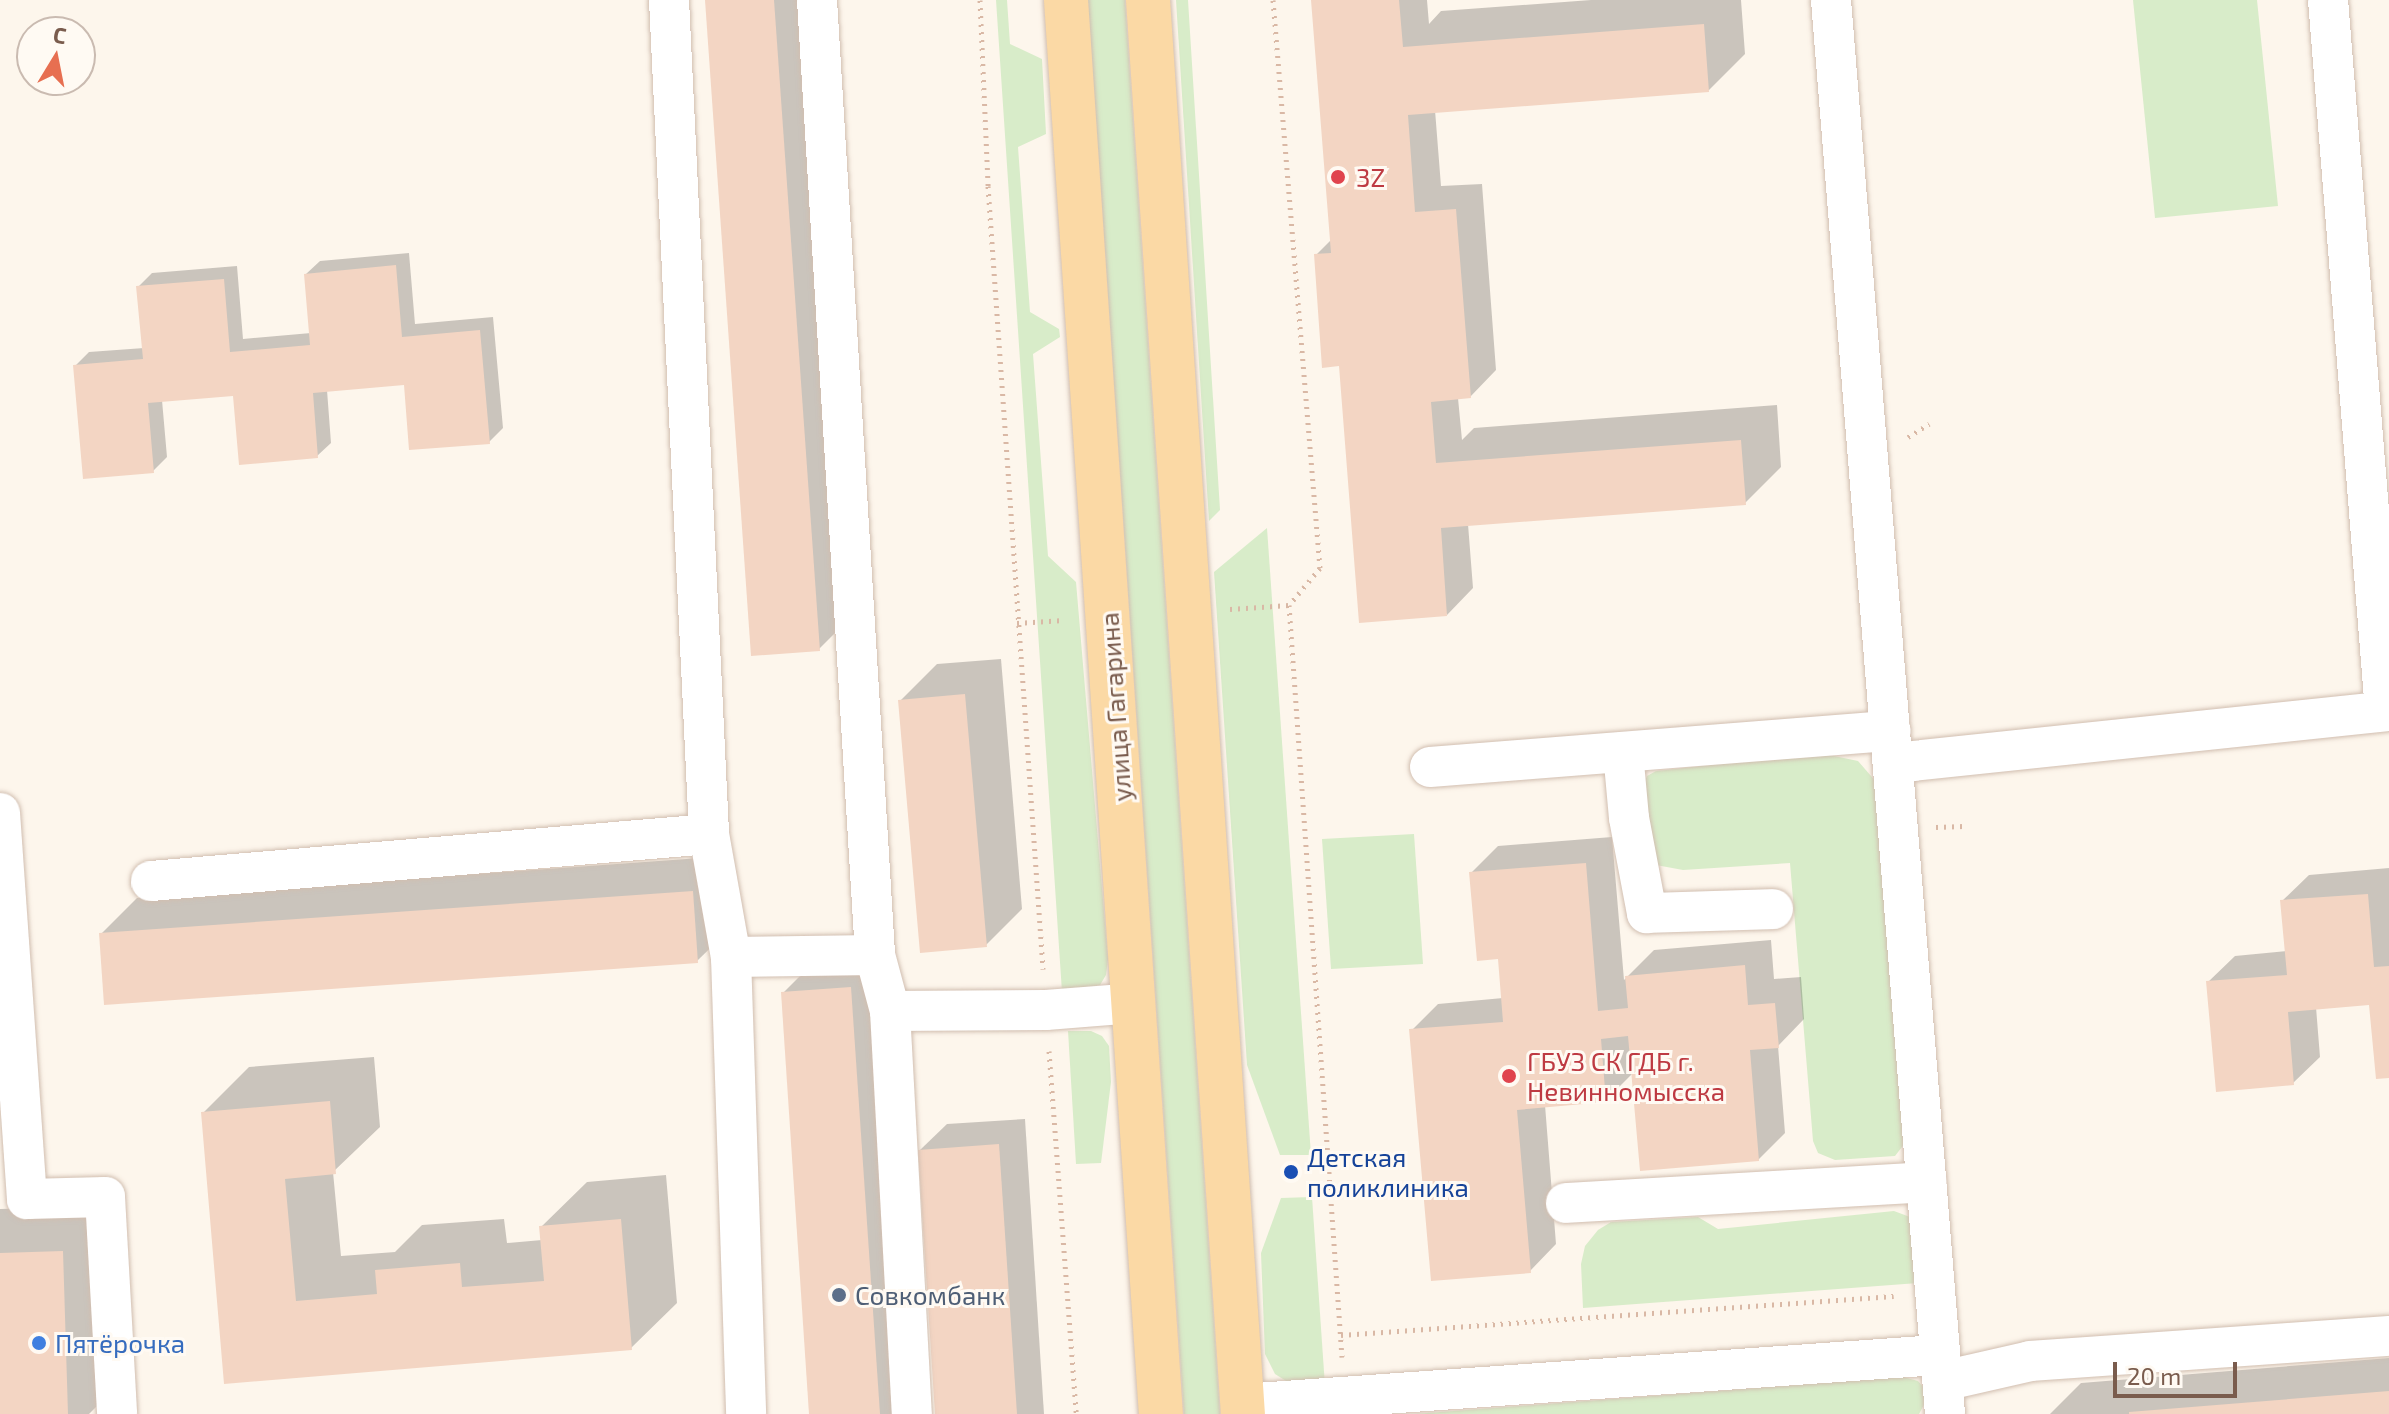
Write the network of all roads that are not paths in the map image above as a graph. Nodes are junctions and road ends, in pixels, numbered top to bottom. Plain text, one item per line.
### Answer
1 (669, 0) edge
2 (817, 0) edge
3 (1066, 0) edge
4 (1148, 0) edge
5 (1831, 0) edge
6 (2328, 0) edge
7 (2385, 659) edge
8 (1892, 747) junction
9 (1623, 752) junction
10 (1430, 767) dead end
11 (0, 813) edge
12 (709, 834) junction
13 (151, 881) dead end
14 (1773, 909) dead end
15 (875, 955) junction
16 (731, 957) junction
17 (1134, 1003) junction
18 (890, 1011) junction
19 (1926, 1182) junction
20 (14, 1200) edge
21 (1566, 1203) dead end
22 (2389, 1336) edge
23 (1942, 1383) edge
24 (1242, 1409) edge
25 (117, 1414) edge
26 (746, 1414) edge
27 (912, 1414) edge
28 (1161, 1414) edge

1 - 12 street
2 - 15 street
3 - 17 main road, улица Гагарина
4 - 24 main road
5 - 8 street
6 - 7 street
7 - 8 street
8 - 9 street
8 - 19 street
9 - 10 street
9 - 14 street
11 - 20 street
12 - 13 street
12 - 16 street
15 - 16 street
15 - 18 street
16 - 26 street
17 - 18 street
17 - 28 main road, улица Гагарина
18 - 27 street
19 - 21 street
19 - 23 street
20 - 25 street
22 - 23 street
23 - 24 street

